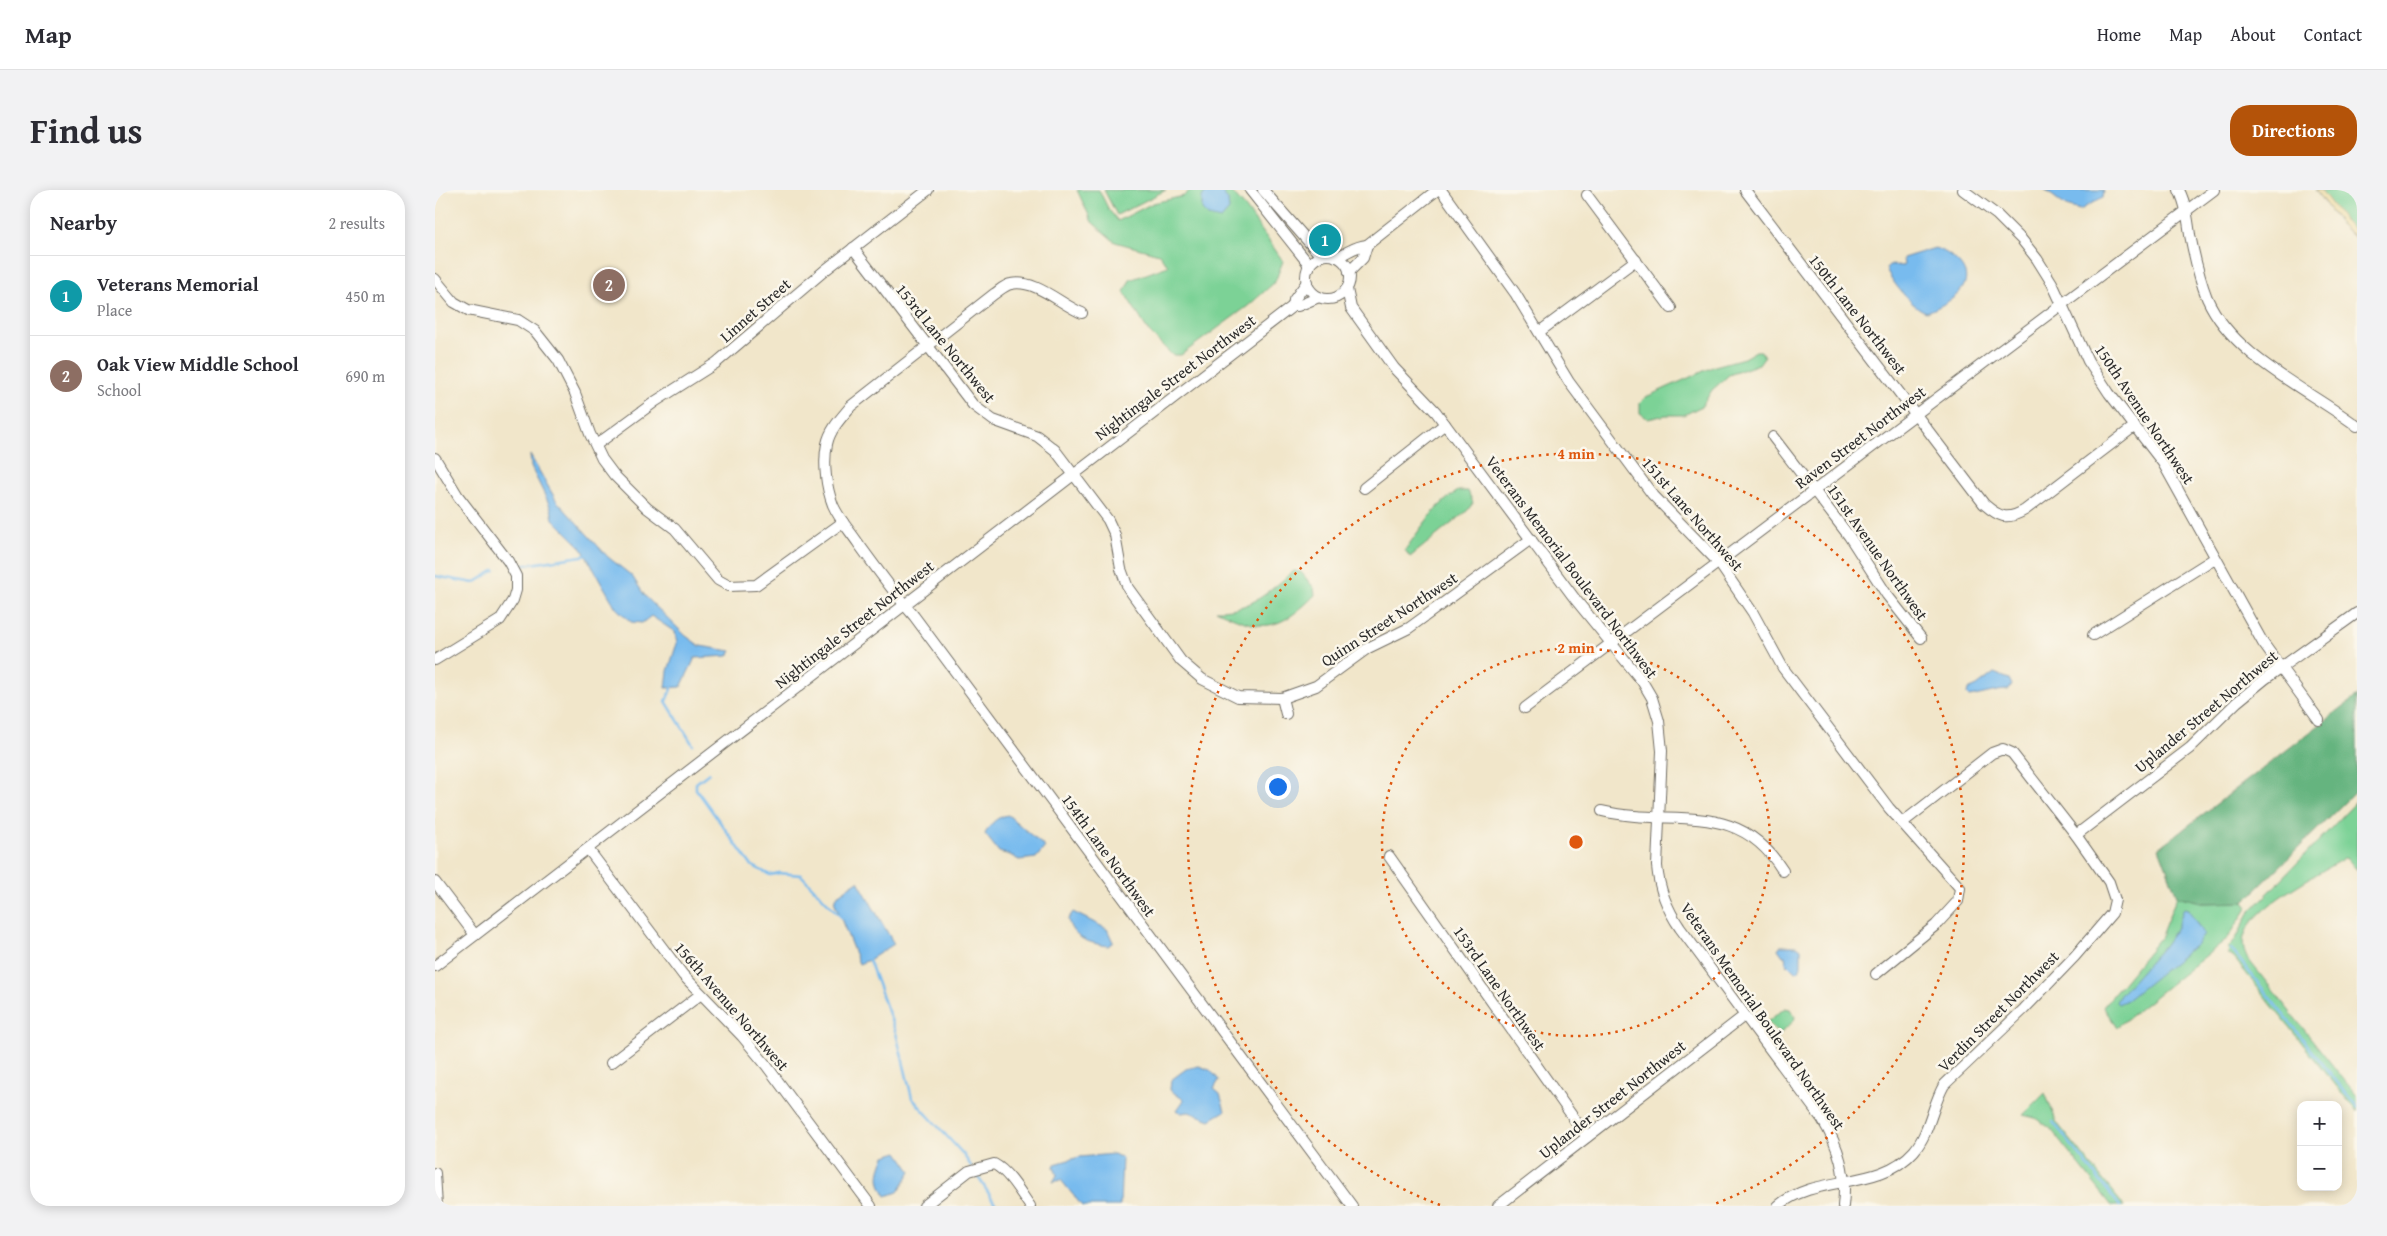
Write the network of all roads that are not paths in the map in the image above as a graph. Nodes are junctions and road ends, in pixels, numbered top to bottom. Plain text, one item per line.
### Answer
1 (928, 190) edge
2 (1250, 190) edge
3 (1263, 190) edge
4 (1439, 190) edge
5 (1745, 190) edge
6 (1963, 190) edge
7 (2179, 190) edge
8 (2214, 190) edge
9 (1587, 195) dead end
10 (2186, 211) junction
11 (1367, 245) junction
12 (853, 248) junction
13 (1321, 256) junction
14 (1336, 257) junction
15 (1636, 260) junction
16 (1309, 268) junction
17 (1349, 272) junction
18 (435, 279) edge
19 (1307, 282) junction
20 (1347, 289) junction
21 (1319, 297) junction
22 (1334, 298) junction
23 (2062, 304) junction
24 (1293, 306) junction
25 (1351, 308) junction
26 (1671, 308) dead end
27 (1082, 313) dead end
28 (1539, 332) junction
29 (928, 345) junction
30 (1916, 414) junction
31 (1445, 424) junction
32 (2135, 426) junction
33 (2357, 426) edge
34 (1773, 437) dead end
35 (596, 445) junction
36 (435, 458) edge
37 (1073, 473) junction
38 (1364, 488) dead end
39 (1815, 489) junction
40 (843, 522) junction
41 (1531, 539) junction
42 (2215, 558) junction
43 (1719, 563) junction
44 (904, 604) junction
45 (2357, 613) edge
46 (2093, 635) dead end
47 (1921, 638) dead end
48 (1612, 643) junction
49 (435, 660) edge
50 (2281, 668) junction
51 (1282, 698) junction
52 (1525, 708) dead end
53 (1286, 714) dead end
54 (2319, 720) dead end
55 (1602, 811) dead end
56 (1659, 818) junction
57 (1902, 823) junction
58 (2076, 834) junction
59 (588, 849) junction
60 (1389, 856) dead end
61 (1783, 871) dead end
62 (435, 882) edge
63 (475, 935) junction
64 (435, 966) edge
65 (1876, 974) dead end
66 (701, 994) junction
67 (1744, 1016) junction
68 (611, 1063) dead end
69 (1587, 1137) junction
70 (435, 1173) edge
71 (1844, 1183) junction
72 (437, 1206) edge
73 (871, 1206) edge
74 (924, 1206) edge
75 (1030, 1206) edge
76 (1352, 1206) edge
77 (1499, 1206) edge
78 (1778, 1206) edge
79 (1843, 1206) edge

1 - 12 street, Linnet Street
2 - 16 street
3 - 13 street
4 - 11 street
4 - 28 street, 151st Lane Northwest
5 - 30 street, 150th Lane Northwest
6 - 23 street, 150th Avenue Northwest
7 - 10 street
8 - 10 street, Raven Street Northwest
9 - 15 street
10 - 23 street, Raven Street Northwest
10 - 33 street
11 - 14 street
11 - 17 street
12 - 29 street, 153rd Lane Northwest
12 - 35 street, Linnet Street
13 - 14 street
13 - 16 street
14 - 17 street
15 - 26 street
15 - 28 street
16 - 19 street, Nightingale Street Northwest
17 - 20 street
18 - 35 street
19 - 21 street
19 - 24 street, Nightingale Street Northwest
20 - 22 street
20 - 25 street, Veterans Memorial Boulevard Northwest
21 - 22 street, Nightingale Street Northwest
21 - 24 street, Nightingale Street Northwest
22 - 25 street
23 - 30 street, Raven Street Northwest
23 - 32 street, 150th Avenue Northwest
24 - 37 street, Nightingale Street Northwest
25 - 31 street, Veterans Memorial Boulevard Northwest
27 - 29 street, 154th Lane Northwest
28 - 43 street, 151st Lane Northwest
29 - 37 street, 153rd Lane Northwest
29 - 40 street, 154th Lane Northwest
30 - 32 street, 150th Lane Northwest
30 - 39 street, Raven Street Northwest
31 - 38 street
31 - 41 street, Veterans Memorial Boulevard Northwest
32 - 42 street, 150th Avenue Northwest
34 - 39 street, 151st Avenue Northwest
35 - 40 street
36 - 49 street
37 - 44 street, Nightingale Street Northwest
37 - 51 street, 153rd Lane Northwest
39 - 43 street, Raven Street Northwest
39 - 47 street, 151st Avenue Northwest
40 - 44 street, 154th Lane Northwest
41 - 48 street, Veterans Memorial Boulevard Northwest
41 - 51 street, Quinn Street Northwest
42 - 46 street
42 - 50 street, 150th Avenue Northwest
43 - 48 street, Raven Street Northwest
43 - 57 street, 151st Lane Northwest
44 - 59 street, Nightingale Street Northwest
44 - 76 street, 154th Lane Northwest
45 - 50 street, Uplander Street Northwest
48 - 52 street, Raven Street Northwest
48 - 56 street, Veterans Memorial Boulevard Northwest
50 - 54 street, 150th Avenue Northwest
50 - 58 street, Uplander Street Northwest
51 - 53 street
55 - 56 street
56 - 61 street
56 - 67 street, Veterans Memorial Boulevard Northwest
57 - 58 street
57 - 65 street, 151st Lane Northwest
58 - 71 street, Verdin Street Northwest
59 - 63 street, Nightingale Street Northwest
59 - 66 street, 156th Avenue Northwest
60 - 69 street, 153rd Lane Northwest
62 - 63 street
63 - 64 street, Nightingale Street Northwest
66 - 68 street
66 - 73 street, 156th Avenue Northwest
67 - 69 street, Uplander Street Northwest
67 - 71 street, Veterans Memorial Boulevard Northwest
69 - 77 street, Uplander Street Northwest
70 - 72 street
71 - 78 street, Verdin Street Northwest
71 - 79 street, Veterans Memorial Boulevard Northwest
74 - 75 street

